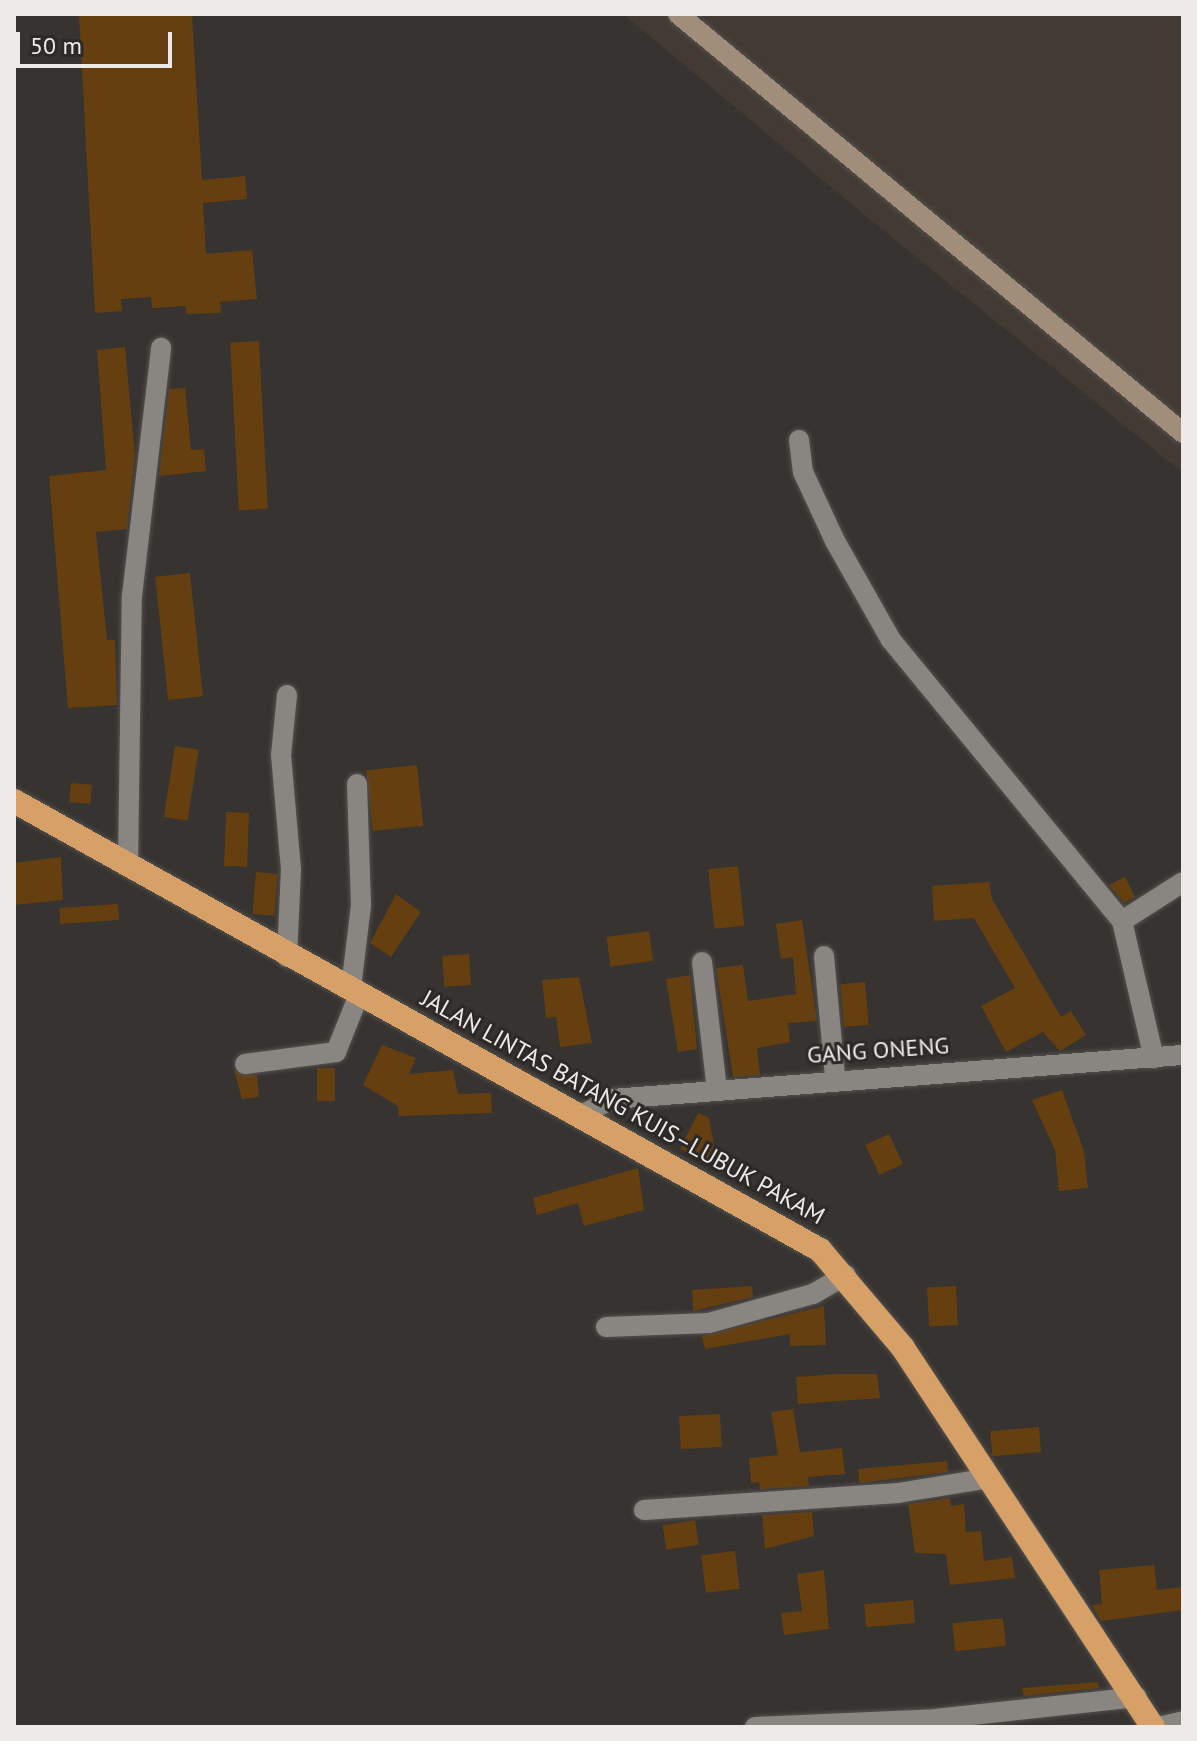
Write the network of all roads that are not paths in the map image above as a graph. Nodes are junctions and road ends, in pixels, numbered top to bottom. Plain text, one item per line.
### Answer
1 (678, 14) edge
2 (161, 348) dead end
3 (1183, 433) edge
4 (799, 440) dead end
5 (287, 695) dead end
6 (357, 784) dead end
7 (14, 801) edge
8 (128, 867) junction
9 (1183, 882) edge
10 (1122, 921) junction
11 (824, 956) dead end
12 (287, 957) junction
13 (702, 962) dead end
14 (355, 990) junction
15 (1183, 1055) edge
16 (1154, 1058) junction
17 (245, 1064) dead end
18 (835, 1078) junction
19 (717, 1089) junction
20 (581, 1115) junction
21 (846, 1275) junction
22 (606, 1327) dead end
23 (991, 1478) junction
24 (644, 1510) dead end
25 (1137, 1697) junction
26 (1183, 1721) edge
27 (755, 1727) edge
28 (1156, 1727) edge

1 - 3 street
2 - 8 street
4 - 10 street
5 - 12 street
6 - 14 street
7 - 8 highway, JALAN LINTAS BATANG KUIS–LUBUK PAKAM
8 - 12 highway, JALAN LINTAS BATANG KUIS–LUBUK PAKAM
9 - 10 street
10 - 16 street
11 - 18 street
12 - 14 highway, JALAN LINTAS BATANG KUIS–LUBUK PAKAM
13 - 19 street
14 - 17 street
14 - 20 highway, JALAN LINTAS BATANG KUIS–LUBUK PAKAM
15 - 16 street, GANG ONENG
16 - 18 street, GANG ONENG
18 - 19 street, GANG ONENG
19 - 20 street, GANG ONENG
20 - 21 highway, JALAN LINTAS BATANG KUIS–LUBUK PAKAM
21 - 22 street
21 - 23 highway, JALAN LINTAS BATANG KUIS–LUBUK PAKAM
23 - 24 street
23 - 25 highway, JALAN LINTAS BATANG KUIS–LUBUK PAKAM
25 - 27 street
25 - 28 highway, JALAN LINTAS BATANG KUIS–LUBUK PAKAM
26 - 28 street

